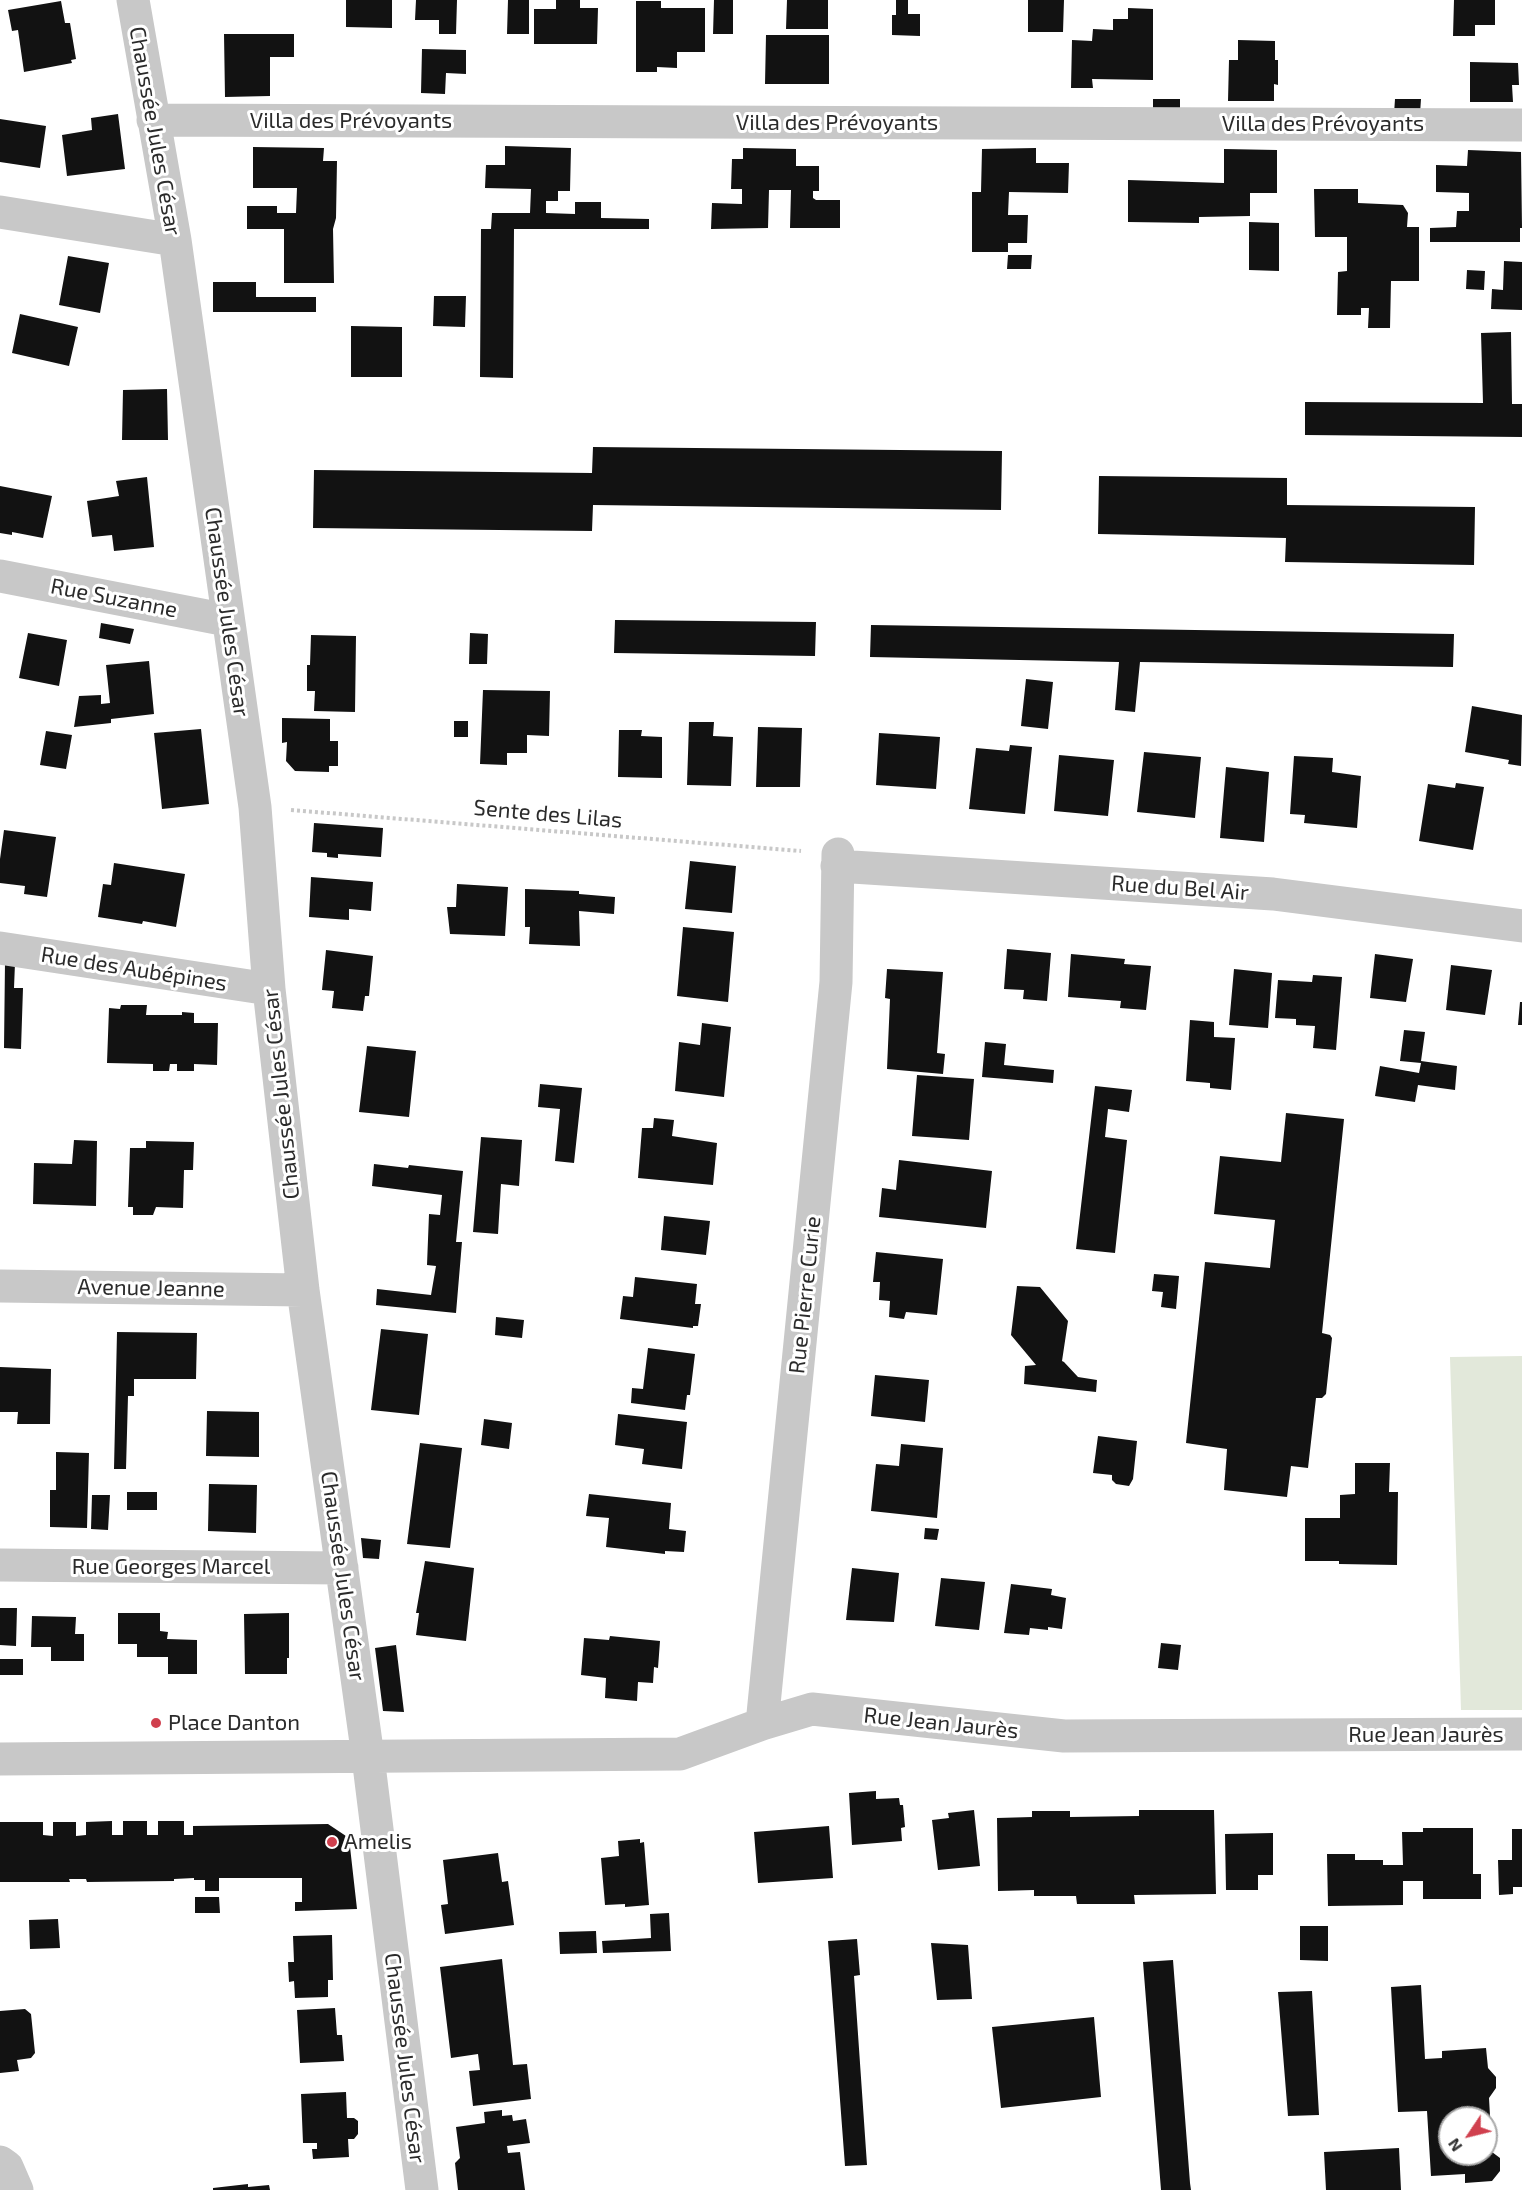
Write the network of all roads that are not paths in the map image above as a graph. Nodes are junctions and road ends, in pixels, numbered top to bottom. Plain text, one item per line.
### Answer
1 (133, 0) edge
2 (153, 120) junction
3 (1522, 125) edge
4 (0, 212) edge
5 (175, 240) junction
6 (0, 576) edge
7 (227, 620) junction
8 (838, 860) joint
9 (1522, 926) edge
10 (0, 948) edge
11 (269, 989) junction
12 (0, 1286) edge
13 (303, 1290) junction
14 (0, 1565) edge
15 (342, 1568) junction
16 (762, 1724) junction
17 (1522, 1734) edge
18 (368, 1757) junction
19 (0, 1759) edge
20 (422, 2190) edge

1 - 2 street, Chaussée Jules César
2 - 3 street, Villa des Prévoyants
2 - 5 street, Chaussée Jules César
4 - 5 street
5 - 7 street, Chaussée Jules César
6 - 7 street, Rue Suzanne
7 - 11 street, Chaussée Jules César
8 - 9 street, Rue du Bel Air
8 - 16 street, Rue Pierre Curie
10 - 11 street, Rue des Aubépines
11 - 13 street, Chaussée Jules César
12 - 13 street, Avenue Jeanne
13 - 15 street, Chaussée Jules César
14 - 15 street, Rue Georges Marcel
15 - 18 street, Chaussée Jules César
16 - 17 street, Rue Jean Jaurès
16 - 18 street, Rue Jean Jaurès
18 - 19 street
18 - 20 street, Chaussée Jules César

